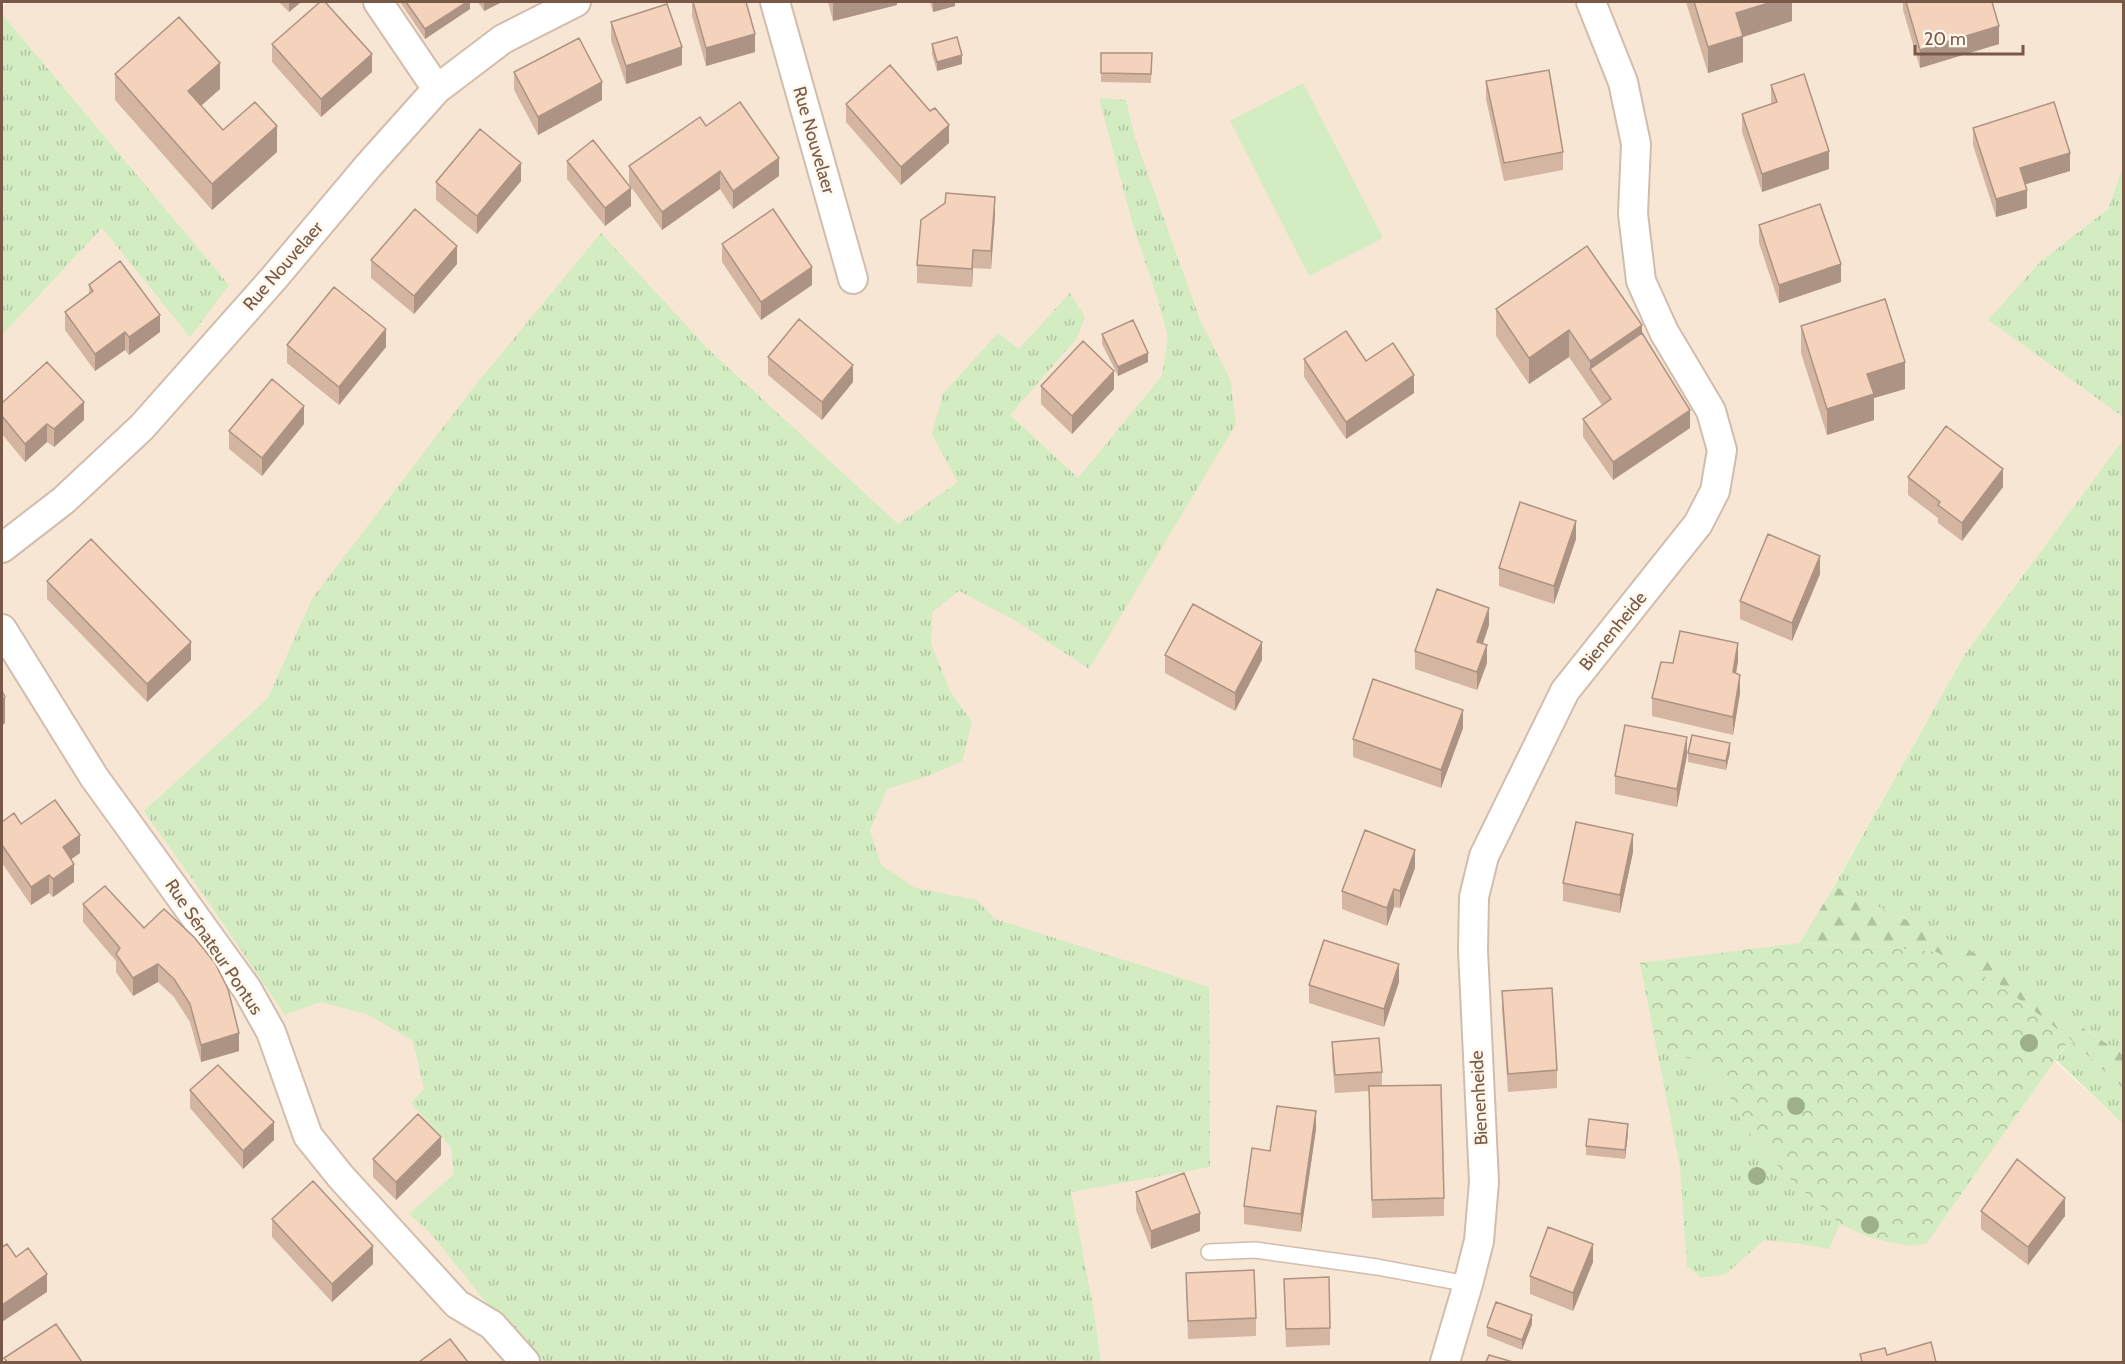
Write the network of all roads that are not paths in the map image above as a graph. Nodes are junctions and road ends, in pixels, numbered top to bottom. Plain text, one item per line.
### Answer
1 (378, 2) edge
2 (576, 2) edge
3 (775, 2) edge
4 (1591, 2) edge
5 (437, 88) junction
6 (853, 279) dead end
7 (2, 548) edge
8 (2, 629) edge
9 (1209, 1251) dead end
10 (1468, 1284) junction
11 (525, 1362) edge
12 (1445, 1362) edge

1 - 5 street
2 - 5 street, Rue Nouvelaer
3 - 6 street, Rue Nouvelaer
4 - 10 street, Bienenheide
5 - 7 street, Rue Nouvelaer
8 - 11 street, Rue Sénateur Pontus
9 - 10 lane
10 - 12 street, Bienenheide

